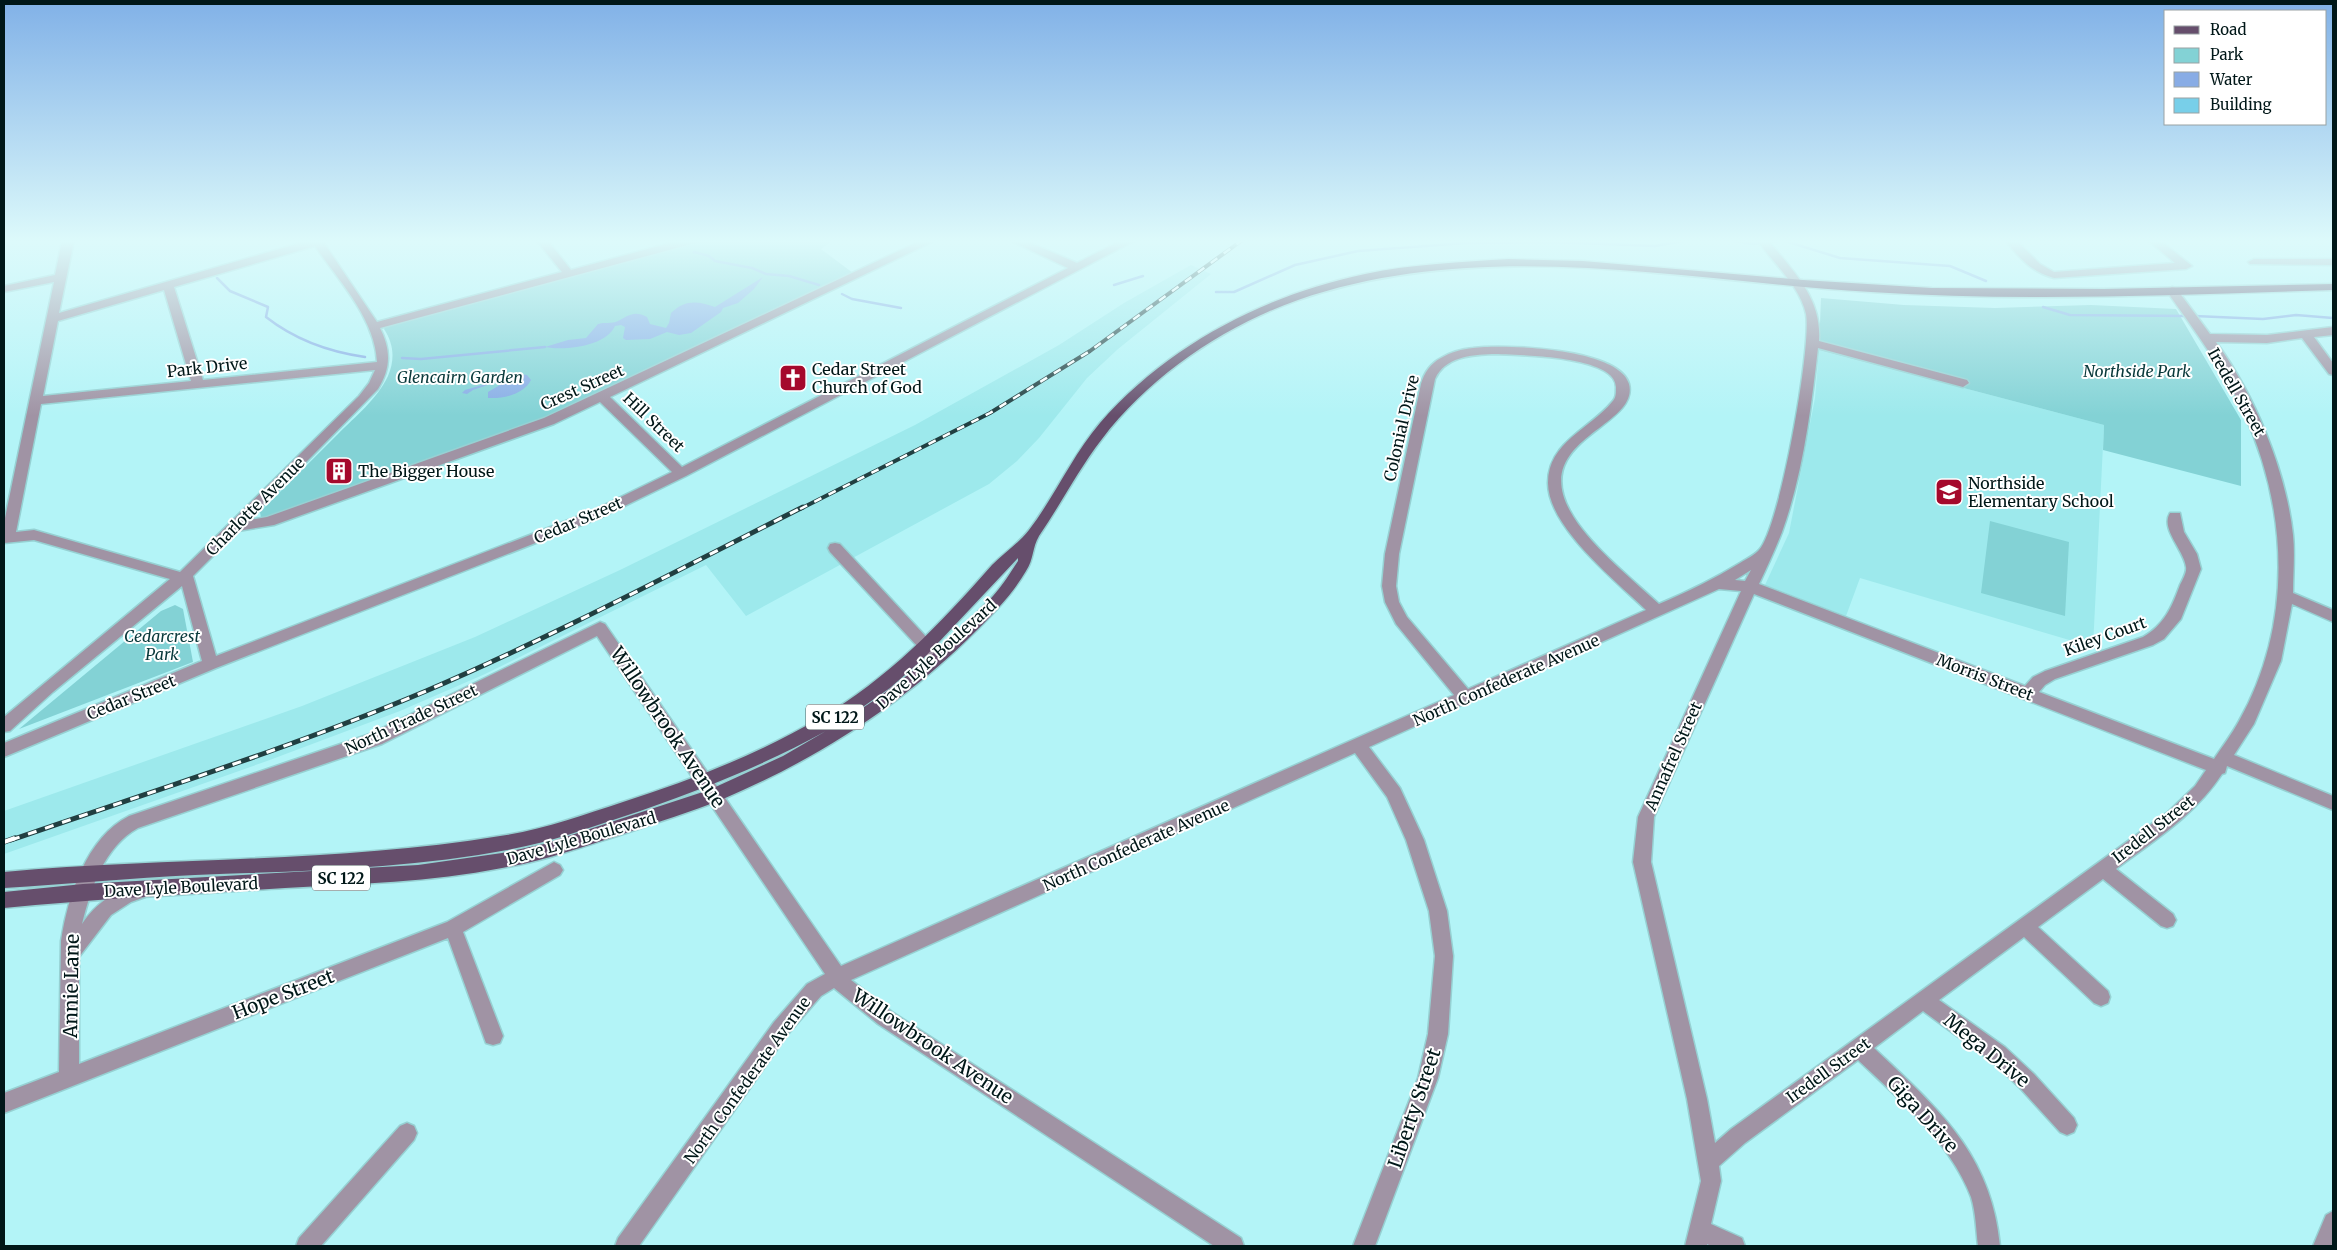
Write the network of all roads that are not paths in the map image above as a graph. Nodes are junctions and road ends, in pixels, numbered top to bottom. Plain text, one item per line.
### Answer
1 (55, 299) edge
2 (119, 299) edge
3 (172, 299) edge
4 (357, 299) edge
5 (474, 299) edge
6 (807, 299) edge
7 (1017, 299) edge
8 (1291, 299) edge
9 (1805, 299) edge
10 (2179, 299) edge
11 (51, 319) junction
12 (375, 326) junction
13 (2333, 332) edge
14 (2306, 335) junction
15 (2206, 338) junction
16 (1812, 343) junction
17 (383, 365) junction
18 (2333, 371) edge
19 (1963, 383) dead end
20 (198, 384) junction
21 (602, 397) junction
22 (34, 401) junction
23 (681, 473) junction
24 (2175, 516) dead end
25 (234, 526) junction
26 (6, 538) edge
27 (835, 548) dead end
28 (1766, 553) junction
29 (183, 577) junction
30 (1718, 584) junction
31 (1751, 587) junction
32 (2290, 597) junction
33 (1658, 612) junction
34 (2333, 616) edge
35 (600, 628) joint
36 (931, 653) junction
37 (211, 664) junction
38 (2028, 694) junction
39 (1466, 698) junction
40 (4, 726) edge
41 (1359, 746) junction
42 (4, 750) edge
43 (2222, 763) junction
44 (710, 789) junction
45 (2333, 803) edge
46 (160, 813) joint
47 (2103, 869) junction
48 (554, 870) dead end
49 (91, 874) junction
50 (4, 880) edge
51 (146, 889) junction
52 (83, 892) junction
53 (4, 900) edge
54 (2167, 920) dead end
55 (2025, 926) junction
56 (453, 928) junction
57 (70, 954) junction
58 (837, 977) junction
59 (2101, 997) dead end
60 (1923, 1000) junction
61 (493, 1036) dead end
62 (1859, 1047) junction
63 (69, 1077) junction
64 (4, 1102) edge
65 (2067, 1125) dead end
66 (407, 1133) dead end
67 (1708, 1162) junction
68 (2333, 1222) edge
69 (1698, 1238) edge
70 (307, 1246) edge
71 (626, 1246) edge
72 (1233, 1246) edge
73 (1364, 1246) edge
74 (1734, 1246) edge
75 (1989, 1246) edge
76 (2324, 1246) edge

1 - 11 street
2 - 11 street
3 - 20 street
4 - 12 street
5 - 12 street
6 - 21 street, Crest Street
7 - 23 street, Cedar Street
8 - 36 main road, Dave Lyle Boulevard / SC 122
9 - 16 street, Annafrel Street
10 - 15 street, Iredell Street
11 - 22 street
12 - 17 street
13 - 14 street
14 - 15 street
14 - 18 street
15 - 32 street, Iredell Street
16 - 19 street
16 - 28 street, Annafrel Street
17 - 20 street, Park Drive
17 - 25 street, Charlotte Avenue
20 - 22 street, Park Drive
21 - 23 street, Hill Street
21 - 25 street, Crest Street
22 - 26 street
23 - 37 street, Cedar Street
24 - 38 street, Kiley Court
25 - 29 street, Charlotte Avenue
26 - 29 street
27 - 36 street
28 - 30 street, North Confederate Avenue
28 - 31 street, Annafrel Street
29 - 37 street
29 - 40 street, Charlotte Avenue
30 - 31 street
30 - 33 street, North Confederate Avenue
31 - 38 street, Morris Street
31 - 67 street, Annafrel Street
32 - 34 street
32 - 43 street, Iredell Street
33 - 39 street, North Confederate Avenue
33 - 39 street, Colonial Drive
35 - 44 street, Willowbrook Avenue
35 - 46 street, North Trade Street
36 - 44 main road, Dave Lyle Boulevard / SC 122
37 - 42 street, Cedar Street
38 - 43 street, Morris Street
39 - 41 street, North Confederate Avenue
41 - 58 street, North Confederate Avenue
41 - 73 street, Liberty Street
43 - 45 street, Morris Street
43 - 47 street, Iredell Street
44 - 49 main road, Dave Lyle Boulevard / SC 122
44 - 51 main road, Dave Lyle Boulevard / SC 122
44 - 58 street, Willowbrook Avenue
46 - 49 street, Annie Lane
47 - 54 street
47 - 55 street, Iredell Street
48 - 56 street, Hope Street
49 - 50 main road, Dave Lyle Boulevard / SC 122
49 - 52 street, Annie Lane
51 - 52 main road, Dave Lyle Boulevard / SC 122
51 - 57 street
52 - 53 main road, Dave Lyle Boulevard / SC 122
52 - 57 street, Annie Lane
55 - 59 street
55 - 60 street, Iredell Street
56 - 61 street
56 - 63 street, Hope Street
57 - 63 street, Annie Lane
58 - 71 street, North Confederate Avenue
58 - 72 street, Willowbrook Avenue
60 - 62 street, Iredell Street
60 - 65 street, Mega Drive
62 - 67 street, Iredell Street
62 - 75 street, Giga Drive
63 - 64 street, Hope Street
66 - 70 street
67 - 69 street, Annafrel Street
68 - 76 street
69 - 74 street

